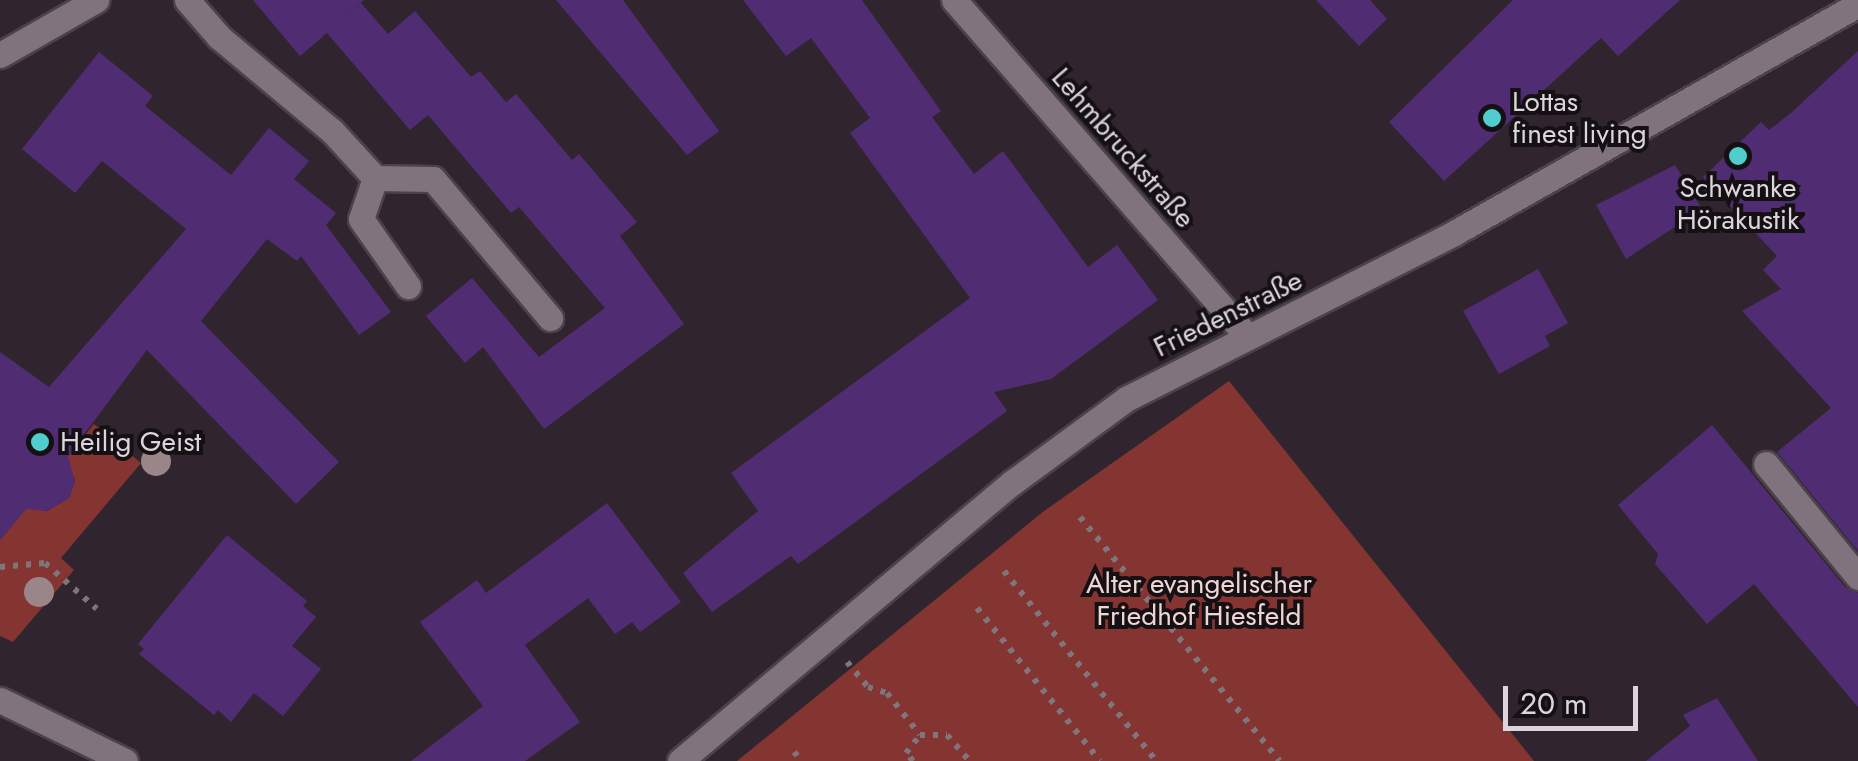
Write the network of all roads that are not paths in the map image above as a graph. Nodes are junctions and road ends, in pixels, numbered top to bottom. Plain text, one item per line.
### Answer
1 (96, 0) edge
2 (187, 0) edge
3 (954, 0) edge
4 (1858, 4) edge
5 (0, 55) edge
6 (375, 178) junction
7 (408, 286) dead end
8 (550, 318) dead end
9 (1246, 335) junction
10 (1766, 464) dead end
11 (1858, 577) edge
12 (0, 700) edge
13 (126, 761) edge
14 (680, 761) edge

1 - 5 street
2 - 6 street
3 - 9 street, Lehmbruckstraße
4 - 9 street, Friedenstraße
6 - 7 street
6 - 8 street
9 - 14 street, Friedenstraße
10 - 11 street
12 - 13 street

